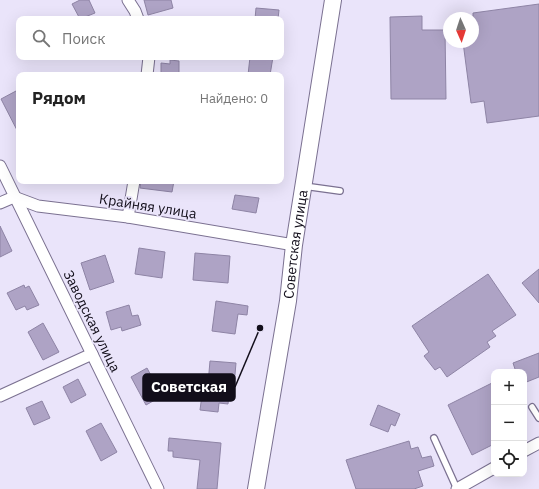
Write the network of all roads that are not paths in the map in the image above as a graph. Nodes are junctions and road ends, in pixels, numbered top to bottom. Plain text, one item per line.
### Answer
1 (128, 0) edge
2 (333, 0) edge
3 (137, 16) edge
4 (150, 60) edge
5 (148, 72) edge
6 (0, 166) edge
7 (134, 184) edge
8 (303, 186) junction
9 (340, 191) dead end
10 (14, 196) junction
11 (0, 203) edge
12 (128, 217) junction
13 (294, 245) junction
14 (92, 354) junction
15 (0, 396) edge
16 (532, 407) dead end
17 (539, 418) edge
18 (434, 438) dead end
19 (539, 443) edge
20 (527, 449) edge
21 (491, 470) edge
22 (158, 489) edge
23 (256, 489) edge
24 (457, 489) edge

1 - 3 street
2 - 8 street, Советская улица
4 - 5 street
6 - 10 street, Заводская улица
7 - 12 street
8 - 9 lane
8 - 13 street, Советская улица
10 - 11 street
10 - 12 street, Крайняя улица
10 - 14 street, Заводская улица
12 - 13 street, Крайняя улица
13 - 23 street, Советская улица
14 - 15 street
14 - 22 street, Заводская улица
16 - 17 lane
18 - 24 lane
19 - 20 street
21 - 24 street

